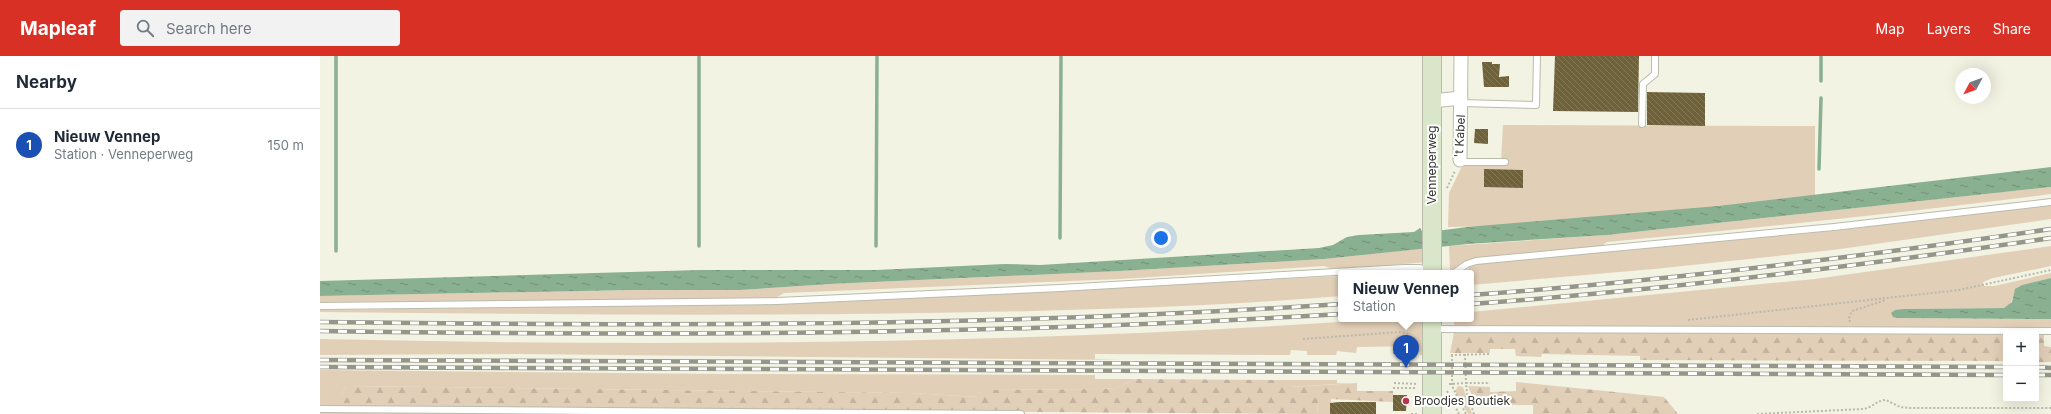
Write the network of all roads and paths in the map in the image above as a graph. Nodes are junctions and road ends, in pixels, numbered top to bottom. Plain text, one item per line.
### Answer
1 (1432, 56) edge
2 (1461, 56) edge
3 (1537, 56) edge
4 (1655, 56) edge
5 (1432, 101) junction
6 (1461, 101) junction
7 (1642, 124) dead end
8 (1460, 160) junction
9 (1506, 162) dead end
10 (1446, 190) dead end
11 (2051, 202) edge
12 (1370, 270) edge
13 (1433, 270) edge
14 (1458, 270) edge
15 (2051, 270) edge
16 (1338, 272) edge
17 (1893, 298) junction
18 (320, 306) edge
19 (1682, 320) dead end
20 (1432, 324) edge
21 (1856, 330) junction
22 (2051, 331) edge
23 (1303, 338) dead end
24 (1393, 349) dead end
25 (1418, 349) junction
26 (1393, 354) dead end
27 (1418, 354) junction
28 (1446, 354) dead end
29 (1452, 354) junction
30 (1465, 354) junction
31 (1490, 354) dead end
32 (1417, 361) dead end
33 (1394, 383) dead end
34 (1414, 383) dead end
35 (1466, 383) junction
36 (1490, 383) dead end
37 (1450, 384) junction
38 (1393, 388) dead end
39 (1417, 388) dead end
40 (1446, 389) dead end
41 (1454, 404) junction
42 (2051, 408) edge
43 (320, 409) edge
44 (1438, 411) edge
45 (1021, 414) edge
46 (1411, 414) edge
47 (1419, 414) edge
48 (1459, 414) edge
49 (1466, 414) edge
50 (1474, 414) edge
51 (1757, 414) edge

1 - 5 main road, Venneperweg
2 - 6 street, 't Kabel
3 - 6 lane
4 - 7 lane
5 - 6 street, 't Kabel
5 - 13 main road, Venneperweg
6 - 8 street, 't Kabel
8 - 9 lane
8 - 10 path, 't Kabel
11 - 14 lane
12 - 13 lane
15 - 17 path
16 - 18 lane
17 - 19 path
17 - 21 path
20 - 21 lane
20 - 44 main road
21 - 22 lane
23 - 25 path
24 - 25 path
25 - 27 path
26 - 27 path
27 - 32 path
28 - 29 path
29 - 30 path
29 - 37 path
30 - 31 path
30 - 35 path
33 - 34 path
35 - 36 path
35 - 37 path
35 - 50 path
37 - 49 path
38 - 39 path
40 - 41 path
41 - 44 path
41 - 48 path
42 - 51 path
43 - 45 lane
46 - 47 path

